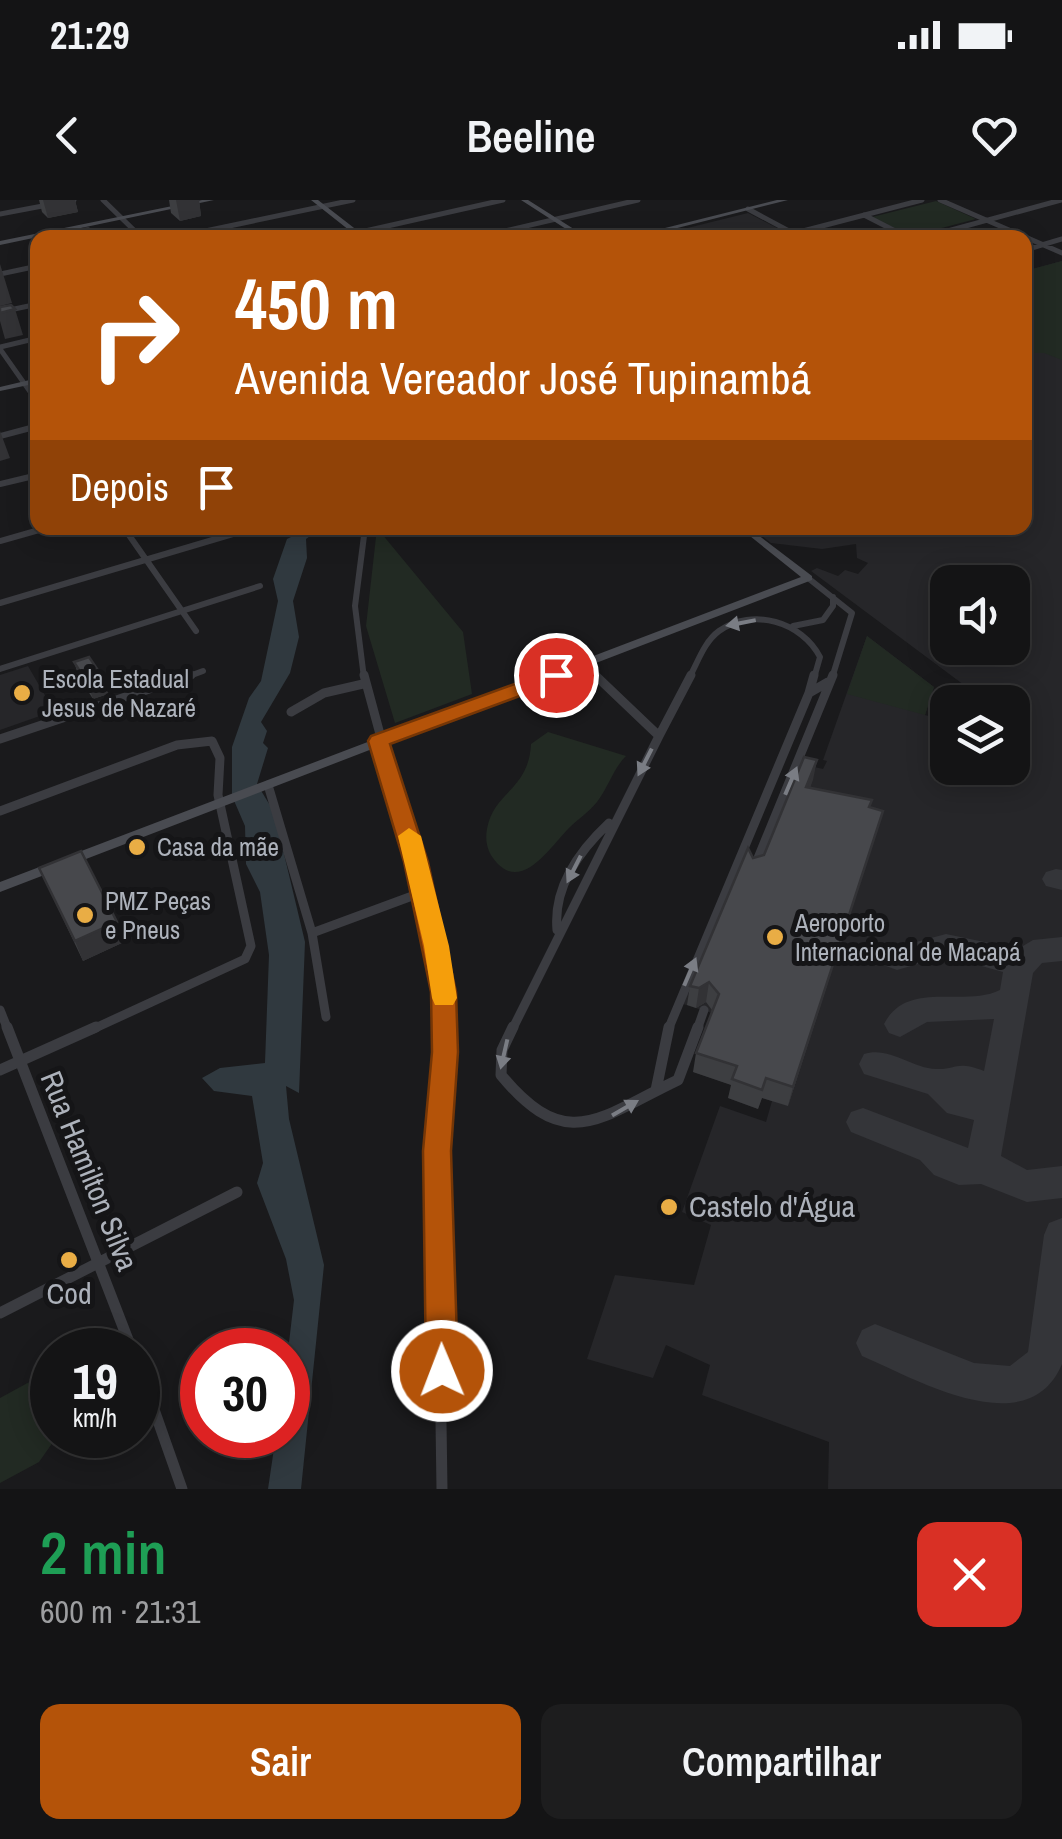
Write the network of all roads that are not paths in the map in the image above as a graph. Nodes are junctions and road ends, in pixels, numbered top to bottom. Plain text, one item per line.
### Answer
1 (74, 200) edge
2 (103, 200) edge
3 (211, 200) edge
4 (314, 200) edge
5 (352, 200) edge
6 (503, 200) edge
7 (524, 200) edge
8 (638, 200) edge
9 (731, 200) edge
10 (785, 200) edge
11 (922, 200) edge
12 (940, 200) edge
13 (1062, 200) edge
14 (322, 206) junction
15 (748, 209) junction
16 (0, 214) edge
17 (864, 215) junction
18 (122, 218) junction
19 (555, 219) junction
20 (984, 220) junction
21 (61, 230) edge
22 (134, 230) edge
23 (210, 230) edge
24 (353, 230) edge
25 (380, 230) edge
26 (509, 230) edge
27 (572, 230) edge
28 (661, 230) edge
29 (788, 230) edge
30 (806, 230) edge
31 (893, 230) edge
32 (950, 230) edge
33 (1009, 230) edge
34 (30, 236) edge
35 (1062, 238) edge
36 (1032, 240) edge
37 (0, 242) edge
38 (1043, 244) junction
39 (1032, 248) edge
40 (1062, 252) edge
41 (30, 268) edge
42 (0, 274) edge
43 (30, 306) edge
44 (0, 312) edge
45 (30, 340) edge
46 (0, 348) edge
47 (30, 382) edge
48 (24, 384) junction
49 (0, 390) edge
50 (30, 392) edge
51 (30, 428) edge
52 (0, 436) edge
53 (30, 477) edge
54 (0, 484) edge
55 (30, 532) edge
56 (129, 535) edge
57 (229, 535) edge
58 (364, 535) edge
59 (753, 535) edge
60 (0, 540) edge
61 (145, 559) junction
62 (808, 578) junction
63 (260, 586) dead end
64 (833, 597) junction
65 (0, 603) edge
66 (182, 609) junction
67 (790, 626) junction
68 (196, 631) dead end
69 (585, 665) junction
70 (0, 669) edge
71 (203, 671) dead end
72 (828, 682) junction
73 (363, 684) junction
74 (809, 694) junction
75 (291, 712) dead end
76 (659, 736) junction
77 (0, 740) edge
78 (378, 741) junction
79 (266, 786) junction
80 (225, 802) junction
81 (0, 811) edge
82 (753, 870) edge
83 (0, 887) edge
84 (423, 892) junction
85 (312, 933) junction
86 (0, 1010) edge
87 (704, 1010) dead end
88 (326, 1017) dead end
89 (19, 1062) junction
90 (0, 1070) edge
91 (656, 1090) junction
92 (236, 1192) dead end
93 (100, 1263) junction
94 (0, 1313) edge
95 (124, 1328) edge
96 (160, 1426) edge
97 (182, 1489) edge
98 (442, 1489) edge

1 - 16 street
2 - 18 street
3 - 18 street
4 - 14 street
5 - 14 street
6 - 25 street
7 - 19 street
8 - 19 street
9 - 15 street
10 - 15 street
11 - 17 street
12 - 20 street
13 - 20 street
14 - 23 street
14 - 24 street
15 - 28 street
15 - 29 street
17 - 30 street
17 - 31 street
18 - 21 street
18 - 22 street
19 - 26 street
19 - 27 street
20 - 32 street
20 - 33 street
34 - 37 street
35 - 38 street
36 - 38 street
38 - 39 street
38 - 40 street
41 - 42 street
43 - 44 street
45 - 46 street
46 - 48 street
47 - 48 street
48 - 49 street
48 - 50 street
51 - 52 street
53 - 54 street
55 - 60 street
56 - 61 street
57 - 61 street
58 - 73 street
59 - 62 street
61 - 65 street
61 - 66 street
62 - 64 street
62 - 69 street
63 - 66 street
64 - 67 street
64 - 72 street
66 - 68 street
66 - 70 street
67 - 74 street
67 -> 76 street
69 - 76 street
69 - 78 street
71 - 77 street
72 - 74 street
82 -> 72 street
73 - 75 street
73 - 78 street
91 -> 74 street
76 -> 91 street
78 - 79 street
78 - 84 street
79 - 80 street
79 - 85 street
80 - 81 street
80 - 83 street
80 - 89 street
84 - 85 street
84 - 98 street
85 - 88 street
86 - 89 street, Rua Hamilton Silva
87 - 91 street
89 - 90 street
89 - 93 street, Rua Hamilton Silva
92 - 93 street
93 - 94 street
93 - 95 street, Rua Hamilton Silva
96 - 97 street

